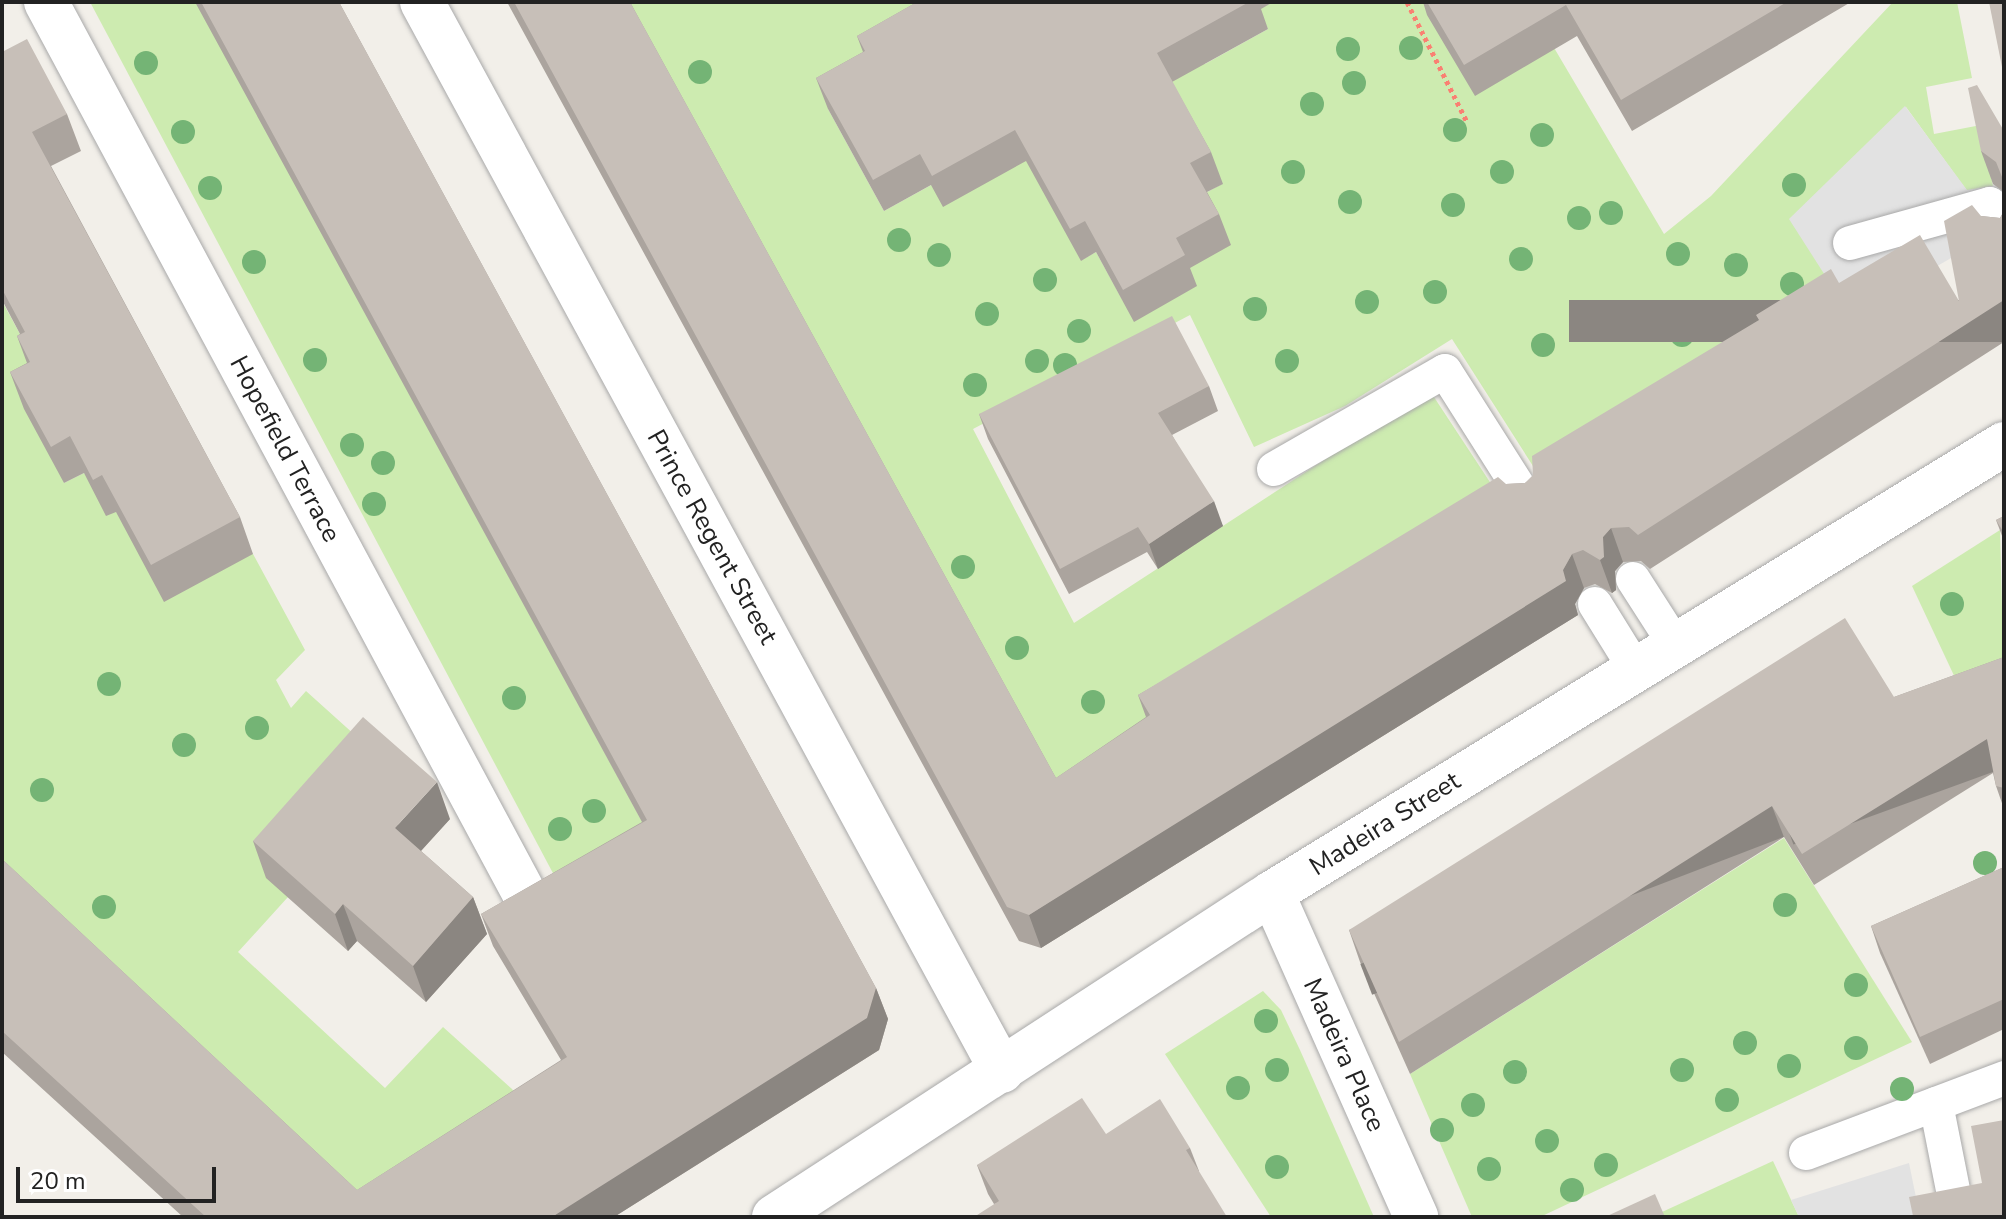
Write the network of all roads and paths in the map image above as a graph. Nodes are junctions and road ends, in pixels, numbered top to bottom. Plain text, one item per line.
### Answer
1 (46, 2) edge
2 (422, 2) edge
3 (1407, 2) edge
4 (1467, 122) dead end
5 (2004, 233) edge
6 (1850, 243) dead end
7 (2004, 444) edge
8 (1274, 469) dead end
9 (1527, 500) edge
10 (1633, 579) edge
11 (1595, 604) edge
12 (1676, 646) junction
13 (1636, 670) junction
14 (1272, 893) junction
15 (525, 895) edge
16 (1002, 1071) junction
17 (2004, 1078) edge
18 (1936, 1104) junction
19 (1806, 1153) dead end
20 (1955, 1200) edge
21 (774, 1217) edge
22 (1416, 1217) edge

1 - 15 street, Hopefield Terrace
2 - 16 street, Prince Regent Street
3 - 4 path
5 - 6 lane
7 - 12 street, Madeira Street
8 - 9 lane
10 - 12 lane
11 - 13 lane
12 - 13 street, Madeira Street
13 - 14 street, Madeira Street
14 - 16 street, Madeira Street
14 - 22 street, Madeira Place
16 - 21 street, Madeira Street
17 - 18 lane
18 - 19 lane
18 - 20 lane

